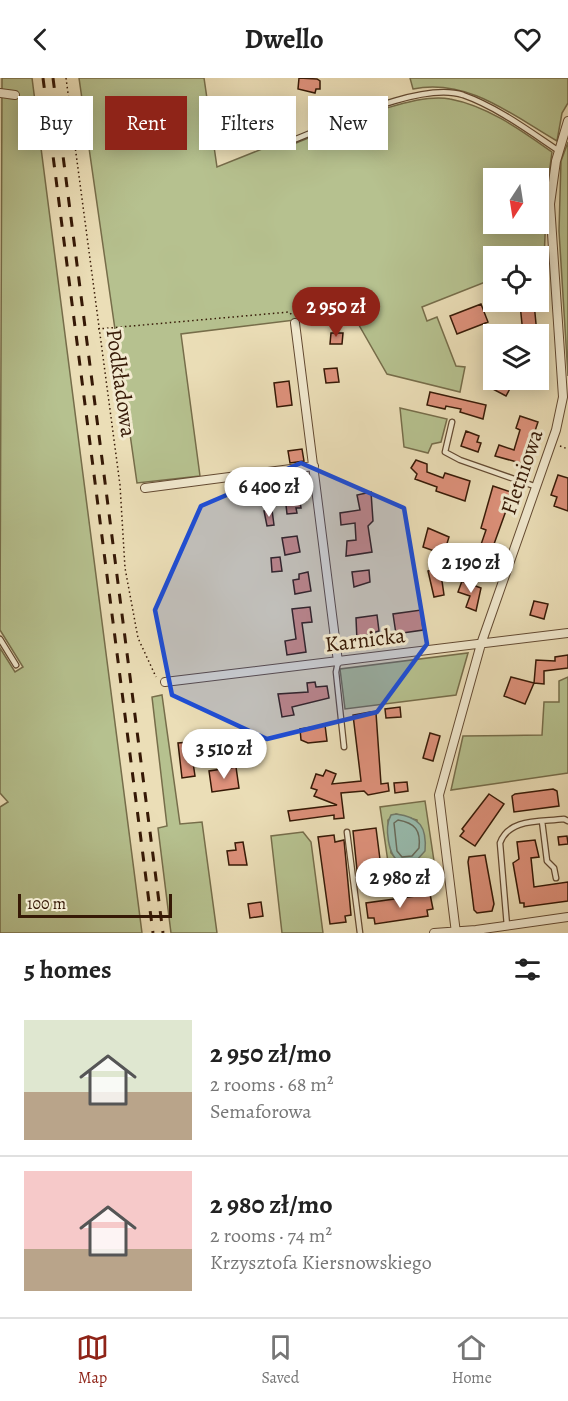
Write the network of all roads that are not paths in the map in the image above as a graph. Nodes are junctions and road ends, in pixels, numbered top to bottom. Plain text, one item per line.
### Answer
1 (0, 93) edge
2 (15, 95) dead end
3 (568, 121) edge
4 (296, 139) edge
5 (559, 151) junction
6 (295, 324) road end
7 (452, 422) dead end
8 (314, 466) junction
9 (537, 487) junction
10 (145, 488) dead end
11 (568, 633) edge
12 (0, 639) edge
13 (481, 644) junction
14 (338, 662) junction
15 (16, 665) dead end
16 (165, 682) road end
17 (344, 747) dead end
18 (568, 821) edge
19 (542, 822) junction
20 (347, 831) dead end
21 (556, 878) dead end
22 (568, 917) edge
23 (507, 926) junction
24 (456, 932) edge
25 (360, 933) edge
26 (434, 933) edge

1 - 2 street
3 - 5 street, Fletniowa
4 - 5 lane
5 - 9 street, Fletniowa
6 - 8 street
7 - 9 lane
8 - 10 street
8 - 14 street
9 - 13 street, Fletniowa
11 - 13 street, Karnicka
12 - 15 lane
13 - 14 street, Karnicka
13 - 24 street, Fletniowa
14 - 16 street, Karnicka
14 - 17 lane
18 - 19 lane
19 - 21 lane
19 - 23 lane
20 - 25 lane
22 - 23 street
23 - 24 street
24 - 26 street

